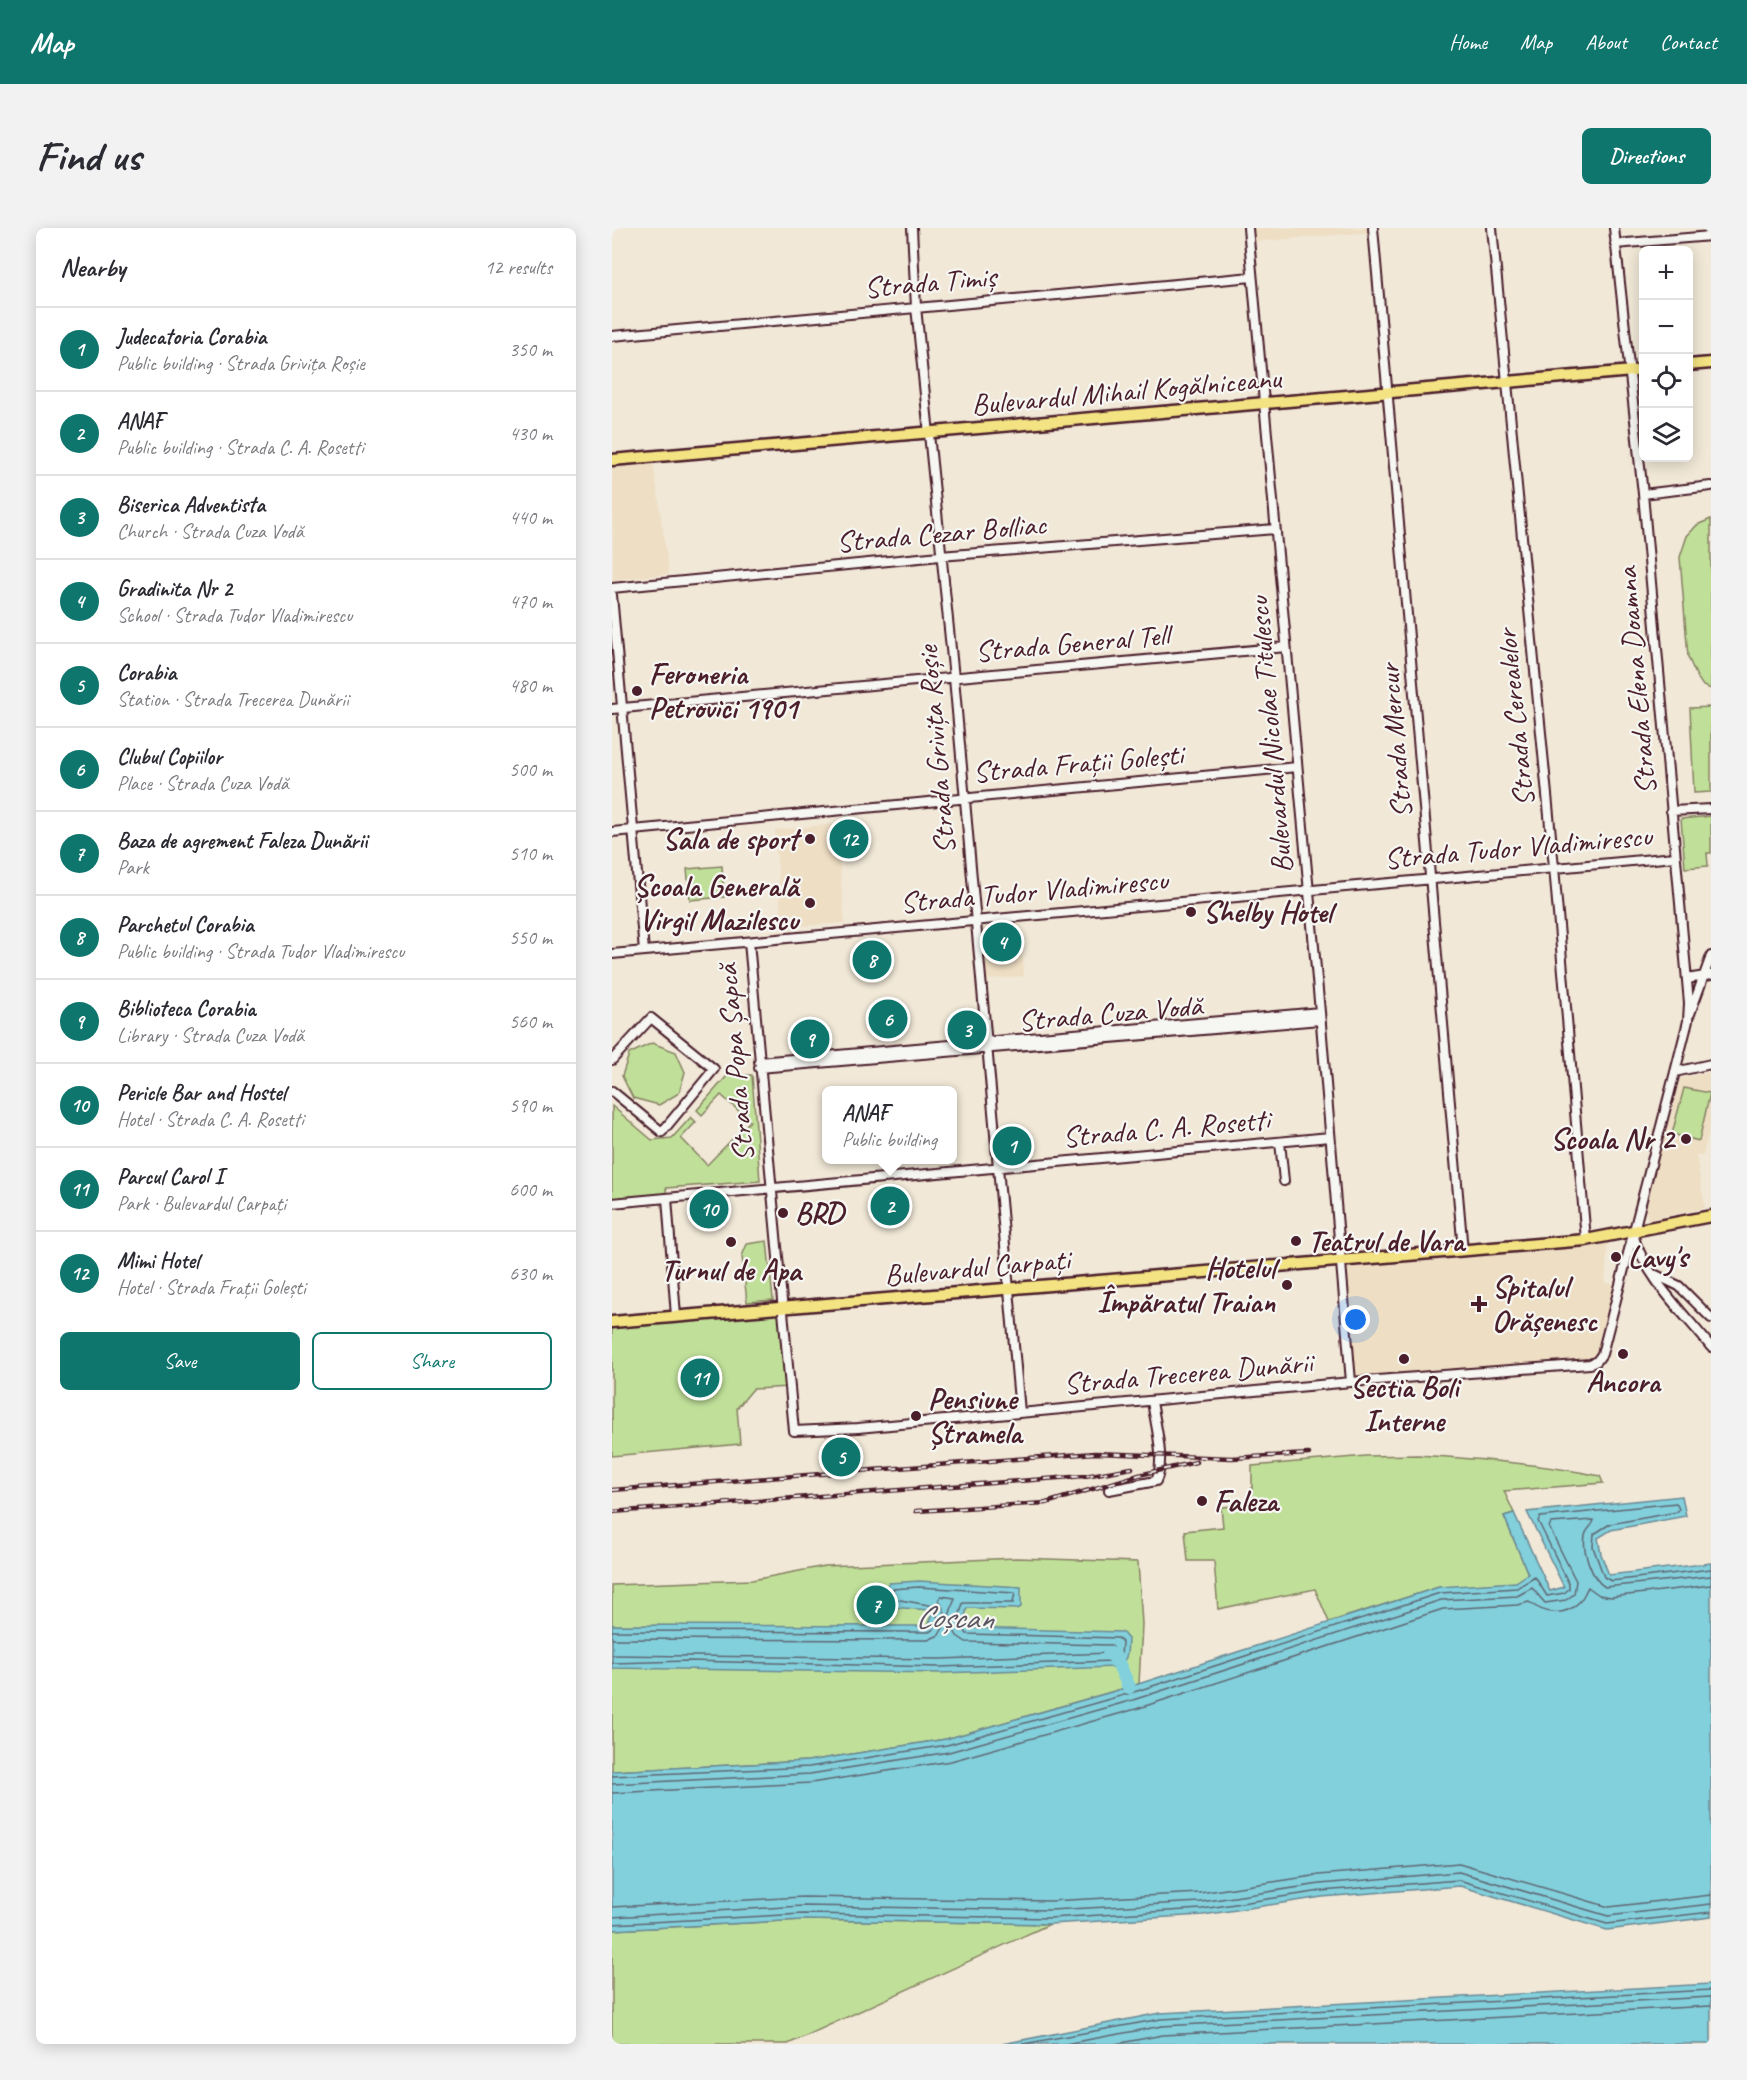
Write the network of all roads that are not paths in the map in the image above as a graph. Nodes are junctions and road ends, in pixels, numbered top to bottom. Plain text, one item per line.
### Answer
1 (912, 228) edge
2 (1248, 228) edge
3 (1374, 228) edge
4 (1492, 228) edge
5 (1614, 228) edge
6 (1711, 236) edge
7 (1615, 244) junction
8 (1252, 277) junction
9 (916, 307) junction
10 (612, 336) edge
11 (1711, 363) edge
12 (1693, 365) edge
13 (1639, 370) edge
14 (1628, 371) junction
15 (1506, 382) junction
16 (1388, 393) junction
17 (1264, 403) junction
18 (929, 432) junction
19 (612, 460) edge
20 (1711, 486) edge
21 (1643, 494) junction
22 (1275, 529) junction
23 (940, 556) junction
24 (612, 588) edge
25 (612, 595) edge
26 (1286, 647) junction
27 (954, 678) junction
28 (622, 708) junction
29 (612, 709) edge
30 (1297, 767) junction
31 (965, 798) junction
32 (1711, 809) edge
33 (1671, 811) junction
34 (633, 830) junction
35 (612, 832) edge
36 (1675, 857) junction
37 (1554, 867) junction
38 (1432, 878) junction
39 (1309, 890) junction
40 (976, 921) junction
41 (748, 942) junction
42 (644, 951) junction
43 (612, 954) edge
44 (1711, 957) edge
45 (1708, 975) edge
46 (1687, 979) junction
47 (1320, 1016) junction
48 (1688, 1021) junction
49 (986, 1044) junction
50 (612, 1060) edge
51 (759, 1065) junction
52 (1711, 1065) edge
53 (1675, 1072) junction
54 (612, 1091) edge
55 (1330, 1137) junction
56 (1280, 1142) junction
57 (998, 1168) junction
58 (1284, 1180) dead end
59 (771, 1189) junction
60 (667, 1198) junction
61 (612, 1203) edge
62 (1711, 1216) edge
63 (1632, 1233) junction
64 (1586, 1240) junction
65 (1463, 1251) junction
66 (1341, 1262) junction
67 (1652, 1273) junction
68 (1009, 1289) junction
69 (781, 1307) junction
70 (676, 1316) junction
71 (1711, 1318) edge
72 (612, 1322) edge
73 (1711, 1347) edge
74 (1351, 1382) junction
75 (1152, 1401) junction
76 (1020, 1412) junction
77 (794, 1431) joint
78 (1109, 1490) dead end

1 - 9 street, Strada Grivița Roșie
2 - 8 street, Bulevardul Nicolae Titulescu
3 - 16 street, Strada Mercur
4 - 15 street, Strada Cerealelor
5 - 7 street, Strada Elena Doamna
6 - 7 street
7 - 14 street, Strada Elena Doamna
8 - 9 street, Strada Timiș
8 - 17 street, Bulevardul Nicolae Titulescu
9 - 10 street, Strada Timiș
9 - 18 street, Strada Grivița Roșie
11 - 12 main road
13 - 14 main road, Bulevardul Mihail Kogălniceanu
14 - 15 main road, Bulevardul Mihail Kogălniceanu
14 - 21 street, Strada Elena Doamna
15 - 16 main road, Bulevardul Mihail Kogălniceanu
15 - 37 street, Strada Cerealelor
16 - 17 main road, Bulevardul Mihail Kogălniceanu
16 - 38 street, Strada Mercur
17 - 18 main road, Bulevardul Mihail Kogălniceanu
17 - 22 street, Bulevardul Nicolae Titulescu
18 - 19 main road, Bulevardul Mihail Kogălniceanu
18 - 23 street, Strada Grivița Roșie
20 - 21 street
21 - 33 street, Strada Elena Doamna
22 - 23 street, Strada Cezar Bolliac
22 - 26 street, Bulevardul Nicolae Titulescu
23 - 24 street, Strada Cezar Bolliac
23 - 27 street, Strada Grivița Roșie
25 - 28 street
26 - 27 street, Strada General Tell
26 - 30 street, Bulevardul Nicolae Titulescu
27 - 28 street, Strada General Tell
27 - 31 street, Strada Grivița Roșie
28 - 29 street, Strada General Tell
28 - 34 street
30 - 31 street, Strada Frații Golești
30 - 39 street, Bulevardul Nicolae Titulescu
31 - 34 street, Strada Frații Golești
31 - 40 street, Strada Grivița Roșie
32 - 33 street
33 - 36 street, Strada Elena Doamna
34 - 35 street, Strada Frații Golești
34 - 42 street
36 - 37 street, Strada Tudor Vladimirescu
36 - 46 street, Strada Elena Doamna
37 - 38 street, Strada Tudor Vladimirescu
37 - 64 street, Strada Cerealelor
38 - 39 street, Strada Tudor Vladimirescu
38 - 65 street, Strada Mercur
39 - 40 street, Strada Tudor Vladimirescu
39 - 47 street, Bulevardul Nicolae Titulescu
40 - 41 street, Strada Tudor Vladimirescu
40 - 49 street, Strada Grivița Roșie
41 - 42 street, Strada Tudor Vladimirescu
41 - 51 street, Strada Popa Șapcă
42 - 43 street, Strada Tudor Vladimirescu
44 - 45 street
45 - 46 street
45 - 48 street
46 - 48 street, Strada Elena Doamna
47 - 49 street, Strada Cuza Vodă
47 - 55 street, Bulevardul Nicolae Titulescu
48 - 53 street, Strada Elena Doamna
49 - 51 street, Strada Cuza Vodă
49 - 57 street, Strada Grivița Roșie
50 - 54 street
51 - 59 street, Strada Popa Șapcă
52 - 53 street
53 - 63 street, Strada Elena Doamna
55 - 56 street, Strada C. A. Rosetti
55 - 66 street, Bulevardul Nicolae Titulescu
56 - 57 street, Strada C. A. Rosetti
56 - 58 street
57 - 59 street, Strada C. A. Rosetti
57 - 68 street, Strada Grivița Roșie
59 - 60 street, Strada C. A. Rosetti
59 - 69 street, Strada Popa Șapcă
60 - 61 street, Strada C. A. Rosetti
60 - 70 street
62 - 63 main road, Bulevardul Carpați
63 - 64 main road, Bulevardul Carpați
63 - 67 street
63 - 74 street, Strada Trecerea Dunării
64 - 65 main road, Bulevardul Carpați
65 - 66 main road, Bulevardul Carpați
66 - 68 main road, Bulevardul Carpați
66 - 74 street, Bulevardul Nicolae Titulescu
67 - 71 street
67 - 73 street
68 - 69 main road, Bulevardul Carpați
68 - 76 street, Strada Grivița Roșie
69 - 70 main road, Bulevardul Carpați
69 - 77 street, Strada Popa Șapcă
70 - 72 main road, Bulevardul Carpați
74 - 75 street, Strada Trecerea Dunării
75 - 76 street, Strada Trecerea Dunării
75 - 78 street
76 - 77 street, Strada Trecerea Dunării

